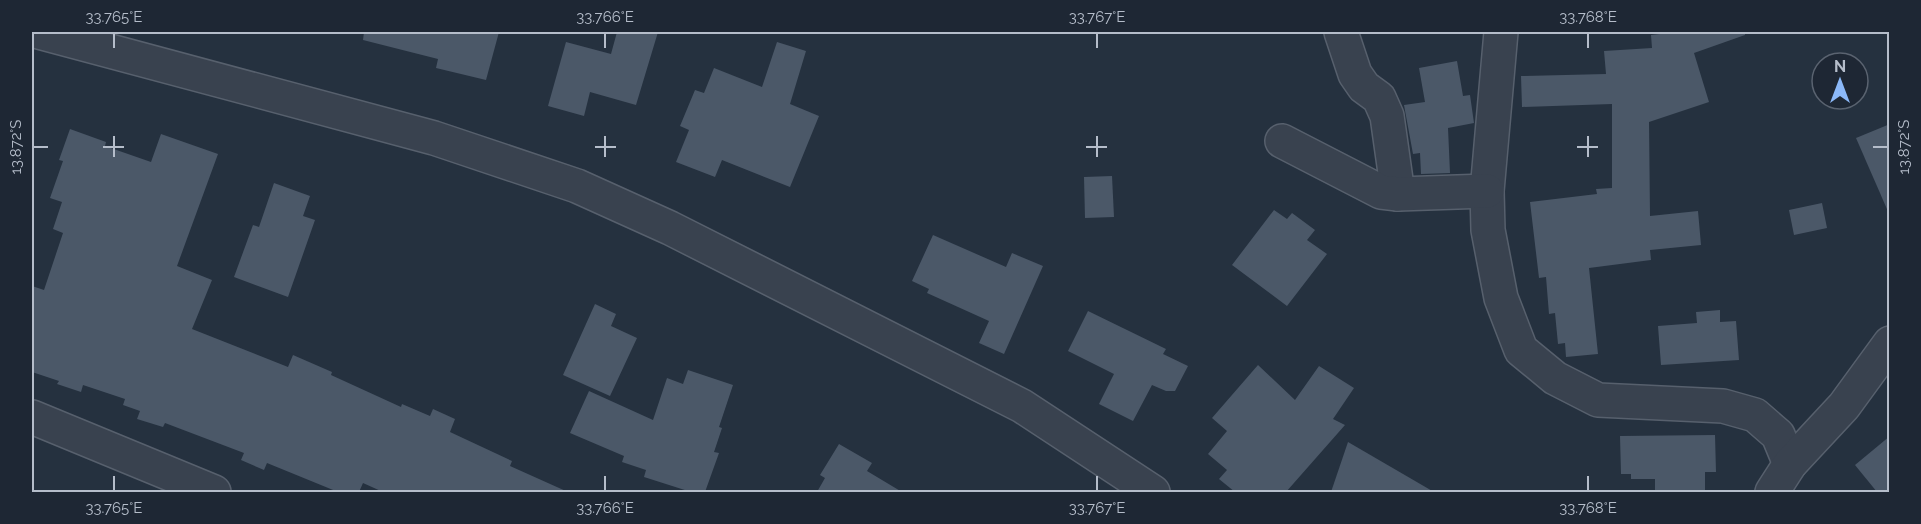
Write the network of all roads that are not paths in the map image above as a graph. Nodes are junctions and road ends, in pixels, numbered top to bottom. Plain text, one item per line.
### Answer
1 (39, 32) edge
2 (1341, 32) edge
3 (1501, 32) edge
4 (1282, 141) dead end
5 (1487, 191) junction
6 (1398, 194) junction
7 (1890, 343) edge
8 (32, 417) edge
9 (1790, 464) junction
10 (214, 492) edge
11 (1153, 492) edge
12 (1772, 492) edge

1 - 11 street
2 - 6 street
3 - 5 street
4 - 6 street
5 - 6 street
5 - 9 street
7 - 9 street
8 - 10 street
9 - 12 street

